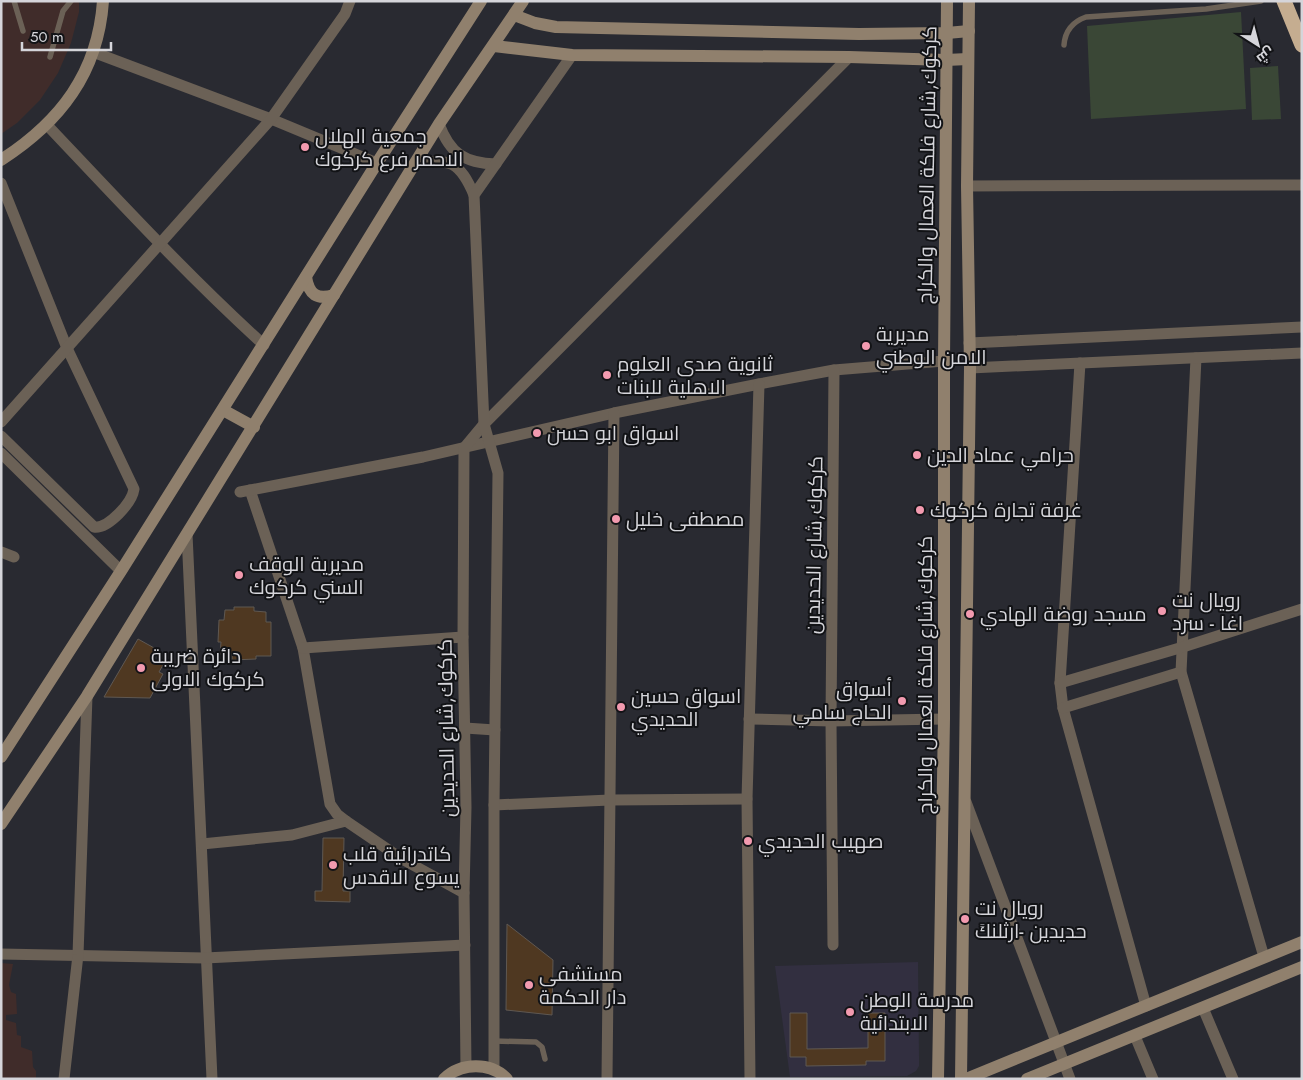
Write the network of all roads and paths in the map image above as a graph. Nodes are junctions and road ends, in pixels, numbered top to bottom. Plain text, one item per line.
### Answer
1 (14, 1) edge
2 (71, 1) edge
3 (103, 1) edge
4 (350, 1) edge
5 (481, 1) edge
6 (523, 1) edge
7 (947, 1) edge
8 (968, 1) edge
9 (1261, 1) edge
10 (1284, 1) edge
11 (514, 15) junction
12 (23, 31) dead end
13 (969, 31) junction
14 (947, 33) junction
15 (1302, 44) edge
16 (1064, 45) dead end
17 (494, 46) junction
18 (93, 52) junction
19 (572, 55) junction
20 (50, 57) dead end
21 (849, 58) junction
22 (968, 58) junction
23 (946, 60) junction
24 (271, 119) junction
25 (439, 124) junction
26 (47, 125) junction
27 (1, 160) edge
28 (377, 163) junction
29 (416, 163) junction
30 (496, 164) junction
31 (1, 183) edge
32 (1302, 185) edge
33 (967, 186) junction
34 (474, 195) junction
35 (159, 244) junction
36 (306, 277) junction
37 (334, 295) junction
38 (1302, 327) edge
39 (969, 343) junction
40 (264, 345) junction
41 (67, 348) junction
42 (1302, 353) edge
43 (1196, 358) junction
44 (944, 361) junction
45 (1080, 363) junction
46 (970, 368) junction
47 (834, 370) junction
48 (759, 384) junction
49 (223, 410) junction
50 (614, 413) junction
51 (1, 422) edge
52 (484, 424) junction
53 (254, 427) junction
54 (1, 436) edge
55 (489, 442) junction
56 (464, 448) junction
57 (1, 453) edge
58 (187, 534) junction
59 (1, 552) edge
60 (14, 557) dead end
61 (121, 571) junction
62 (1302, 609) edge
63 (463, 637) junction
64 (1183, 647) junction
65 (303, 648) junction
66 (1181, 672) junction
67 (1060, 682) junction
68 (87, 696) junction
69 (1063, 708) junction
70 (749, 719) junction
71 (944, 719) junction
72 (831, 721) junction
73 (465, 728) junction
74 (495, 730) junction
75 (1, 757) edge
76 (964, 797) junction
77 (747, 799) junction
78 (610, 800) junction
79 (494, 806) junction
80 (346, 821) junction
81 (1, 824) edge
82 (202, 844) junction
83 (464, 893) junction
84 (1302, 942) edge
85 (464, 944) junction
86 (833, 945) dead end
87 (1, 954) edge
88 (78, 955) junction
89 (1264, 957) junction
90 (205, 958) junction
91 (1302, 967) edge
92 (1146, 1006) junction
93 (1203, 1008) junction
94 (1134, 1036) junction
95 (494, 1042) junction
96 (1055, 1044) junction
97 (545, 1059) dead end
98 (1064, 1064) junction
99 (466, 1066) junction
100 (494, 1070) junction
101 (64, 1079) edge
102 (212, 1079) edge
103 (444, 1079) edge
104 (507, 1079) edge
105 (607, 1079) edge
106 (750, 1079) edge
107 (938, 1079) edge
108 (961, 1079) edge
109 (966, 1079) edge
110 (1027, 1079) edge
111 (1070, 1079) edge
112 (1153, 1079) edge
113 (1233, 1079) edge

1 - 12 lane
2 - 20 lane
3 - 18 street
4 - 24 street
5 - 28 street
6 - 11 street
7 - 14 street, كركوك,شارع فلكة العمال والكراج
8 - 13 street, كركوك,شارع فلكة العمال والكراج
9 - 16 lane
10 - 15 highway
11 - 14 street
11 - 17 street
13 - 14 street
13 - 22 street, كركوك,شارع فلكة العمال والكراج
14 - 23 street, كركوك,شارع فلكة العمال والكراج
17 - 19 street
17 - 25 street
18 - 24 street
18 - 26 street
19 - 21 street
19 - 30 street
21 - 23 street
21 - 52 street
22 - 23 street
22 - 33 street, كركوك,شارع فلكة العمال والكراج
23 - 44 street, كركوك,شارع فلكة العمال والكراج
24 - 28 street
24 - 35 street
25 - 29 street
25 - 30 street
26 - 27 street
26 - 35 street
28 - 36 street
29 - 34 street
29 - 37 street
30 - 34 street
31 - 41 street
32 - 33 street
33 - 39 street, كركوك,شارع فلكة العمال والكراج
34 - 52 street
35 - 40 street
35 - 41 street
36 - 37 street
36 - 40 street
37 - 53 street
38 - 39 street
39 - 46 street, كركوك,شارع فلكة العمال والكراج
40 - 49 street
41 - 51 street
41 - 54 street
42 - 43 street
43 - 45 street
43 - 64 street
44 - 47 street
44 - 71 street, كركوك,شارع فلكة العمال والكراج
45 - 46 street
45 - 67 street
46 - 76 street, كركوك,شارع فلكة العمال والكراج
47 - 48 street
47 - 72 street, كركوك,شارع الحديدين
48 - 50 street
48 - 70 street
49 - 53 street
49 - 61 street
50 - 55 street
50 - 78 street
52 - 55 street
52 - 56 street
53 - 58 street
55 - 56 street
55 - 74 street
56 - 63 street, كركوك,شارع الحديدين
56 - 65 street
57 - 61 street
58 - 68 street
58 - 82 street
59 - 60 street
61 - 75 street
62 - 64 street
63 - 65 street
63 - 73 street, كركوك,شارع الحديدين
64 - 66 street
64 - 67 street
65 - 80 street
66 - 69 street
66 - 89 street
67 - 69 street
68 - 81 street
68 - 88 street
69 - 92 street
70 - 72 street
70 - 77 street
71 - 72 street
71 - 107 street, كركوك,شارع فلكة العمال والكراج
72 - 86 street, كركوك,شارع الحديدين
73 - 74 street
73 - 83 street, كركوك,شارع الحديدين
74 - 79 street
76 - 96 street
76 - 108 street, كركوك,شارع فلكة العمال والكراج
77 - 78 street
77 - 106 street
78 - 79 street
78 - 105 street
79 - 95 street
80 - 82 street
80 - 83 street
82 - 90 street
83 - 85 street, كركوك,شارع الحديدين
84 - 89 street
85 - 90 street
85 - 99 street, كركوك,شارع الحديدين
87 - 88 street
88 - 90 street
88 - 101 street
89 - 92 street
90 - 102 street
91 - 93 street
92 - 96 street
93 - 94 street
93 - 113 street
94 - 98 street
94 - 112 street
95 - 97 lane
95 - 100 street
96 - 98 street
96 - 109 street
98 - 110 street
98 - 111 street
99 - 100 street
99 - 103 street
100 - 104 street

